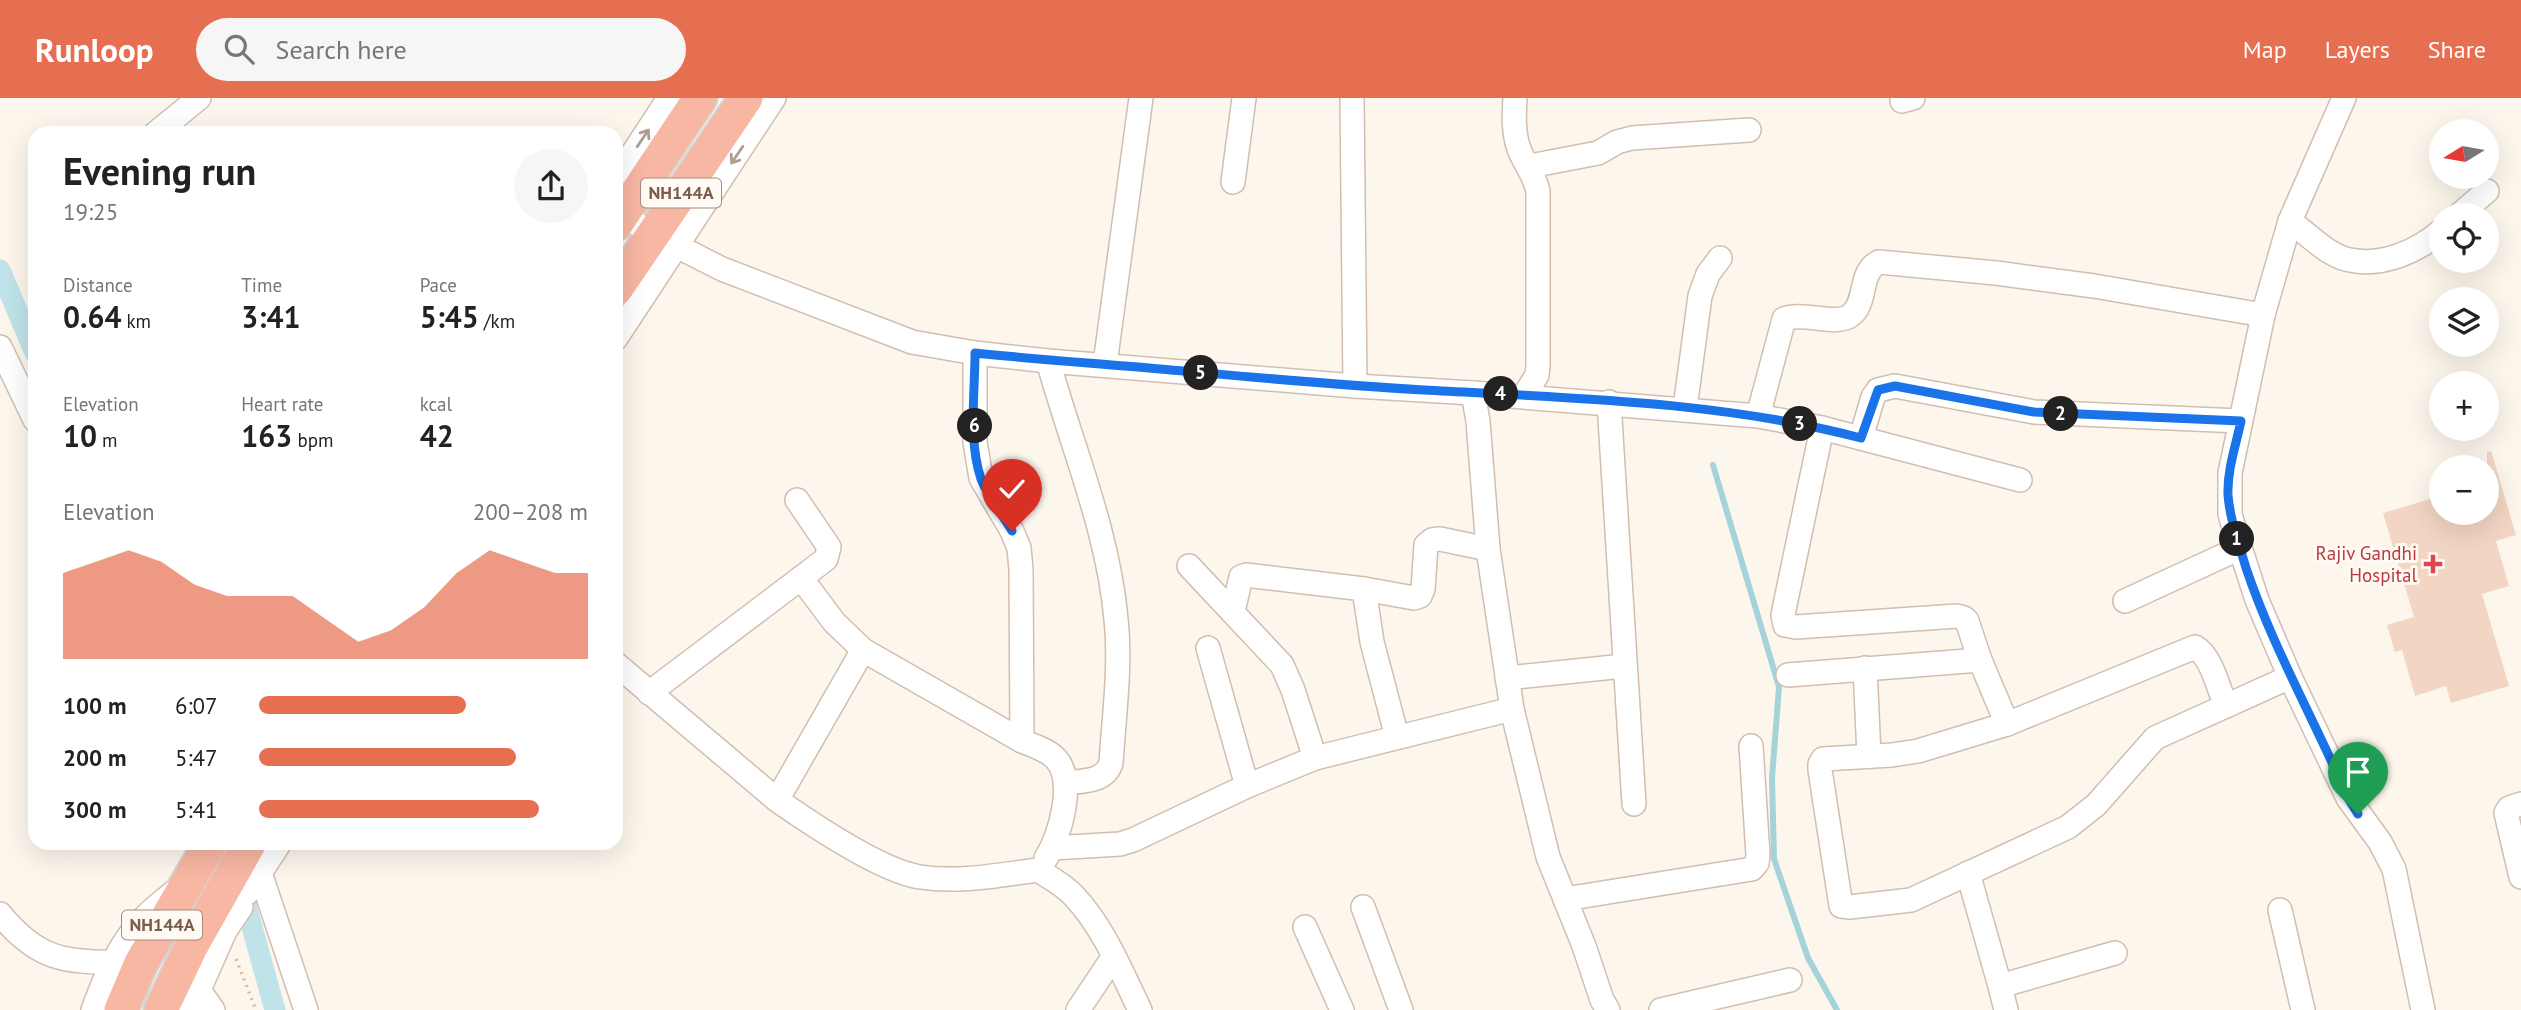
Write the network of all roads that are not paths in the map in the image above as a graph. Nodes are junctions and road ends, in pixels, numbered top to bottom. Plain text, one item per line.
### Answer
1 (199, 98) edge
2 (669, 98) edge
3 (700, 98) edge
4 (746, 98) edge
5 (774, 98) edge
6 (1141, 98) edge
7 (1244, 98) edge
8 (1352, 98) edge
9 (1515, 98) edge
10 (2344, 98) edge
11 (165, 126) edge
12 (1749, 131) dead end
13 (1530, 166) junction
14 (623, 168) edge
15 (1233, 182) dead end
16 (2487, 191) dead end
17 (2473, 203) edge
18 (623, 213) edge
19 (2290, 220) junction
20 (623, 221) edge
21 (2429, 239) edge
22 (664, 241) junction
23 (1720, 258) dead end
24 (623, 282) edge
25 (2263, 316) junction
26 (623, 324) edge
27 (0, 347) edge
28 (975, 353) junction
29 (1048, 361) junction
30 (1105, 364) junction
31 (1354, 386) junction
32 (1473, 393) junction
33 (1524, 396) junction
34 (1609, 402) junction
35 (28, 405) edge
36 (1697, 410) junction
37 (1758, 416) junction
38 (2241, 421) junction
39 (1822, 428) junction
40 (1861, 438) junction
41 (2020, 480) dead end
42 (797, 500) dead end
43 (2240, 548) junction
44 (1488, 549) junction
45 (1189, 566) dead end
46 (801, 578) junction
47 (1364, 589) junction
48 (2125, 601) dead end
49 (1233, 611) junction
50 (1208, 648) dead end
51 (863, 650) junction
52 (1980, 660) junction
53 (1625, 666) junction
54 (1865, 668) junction
55 (623, 670) edge
56 (1788, 675) dead end
57 (2290, 677) junction
58 (1507, 678) junction
59 (649, 693) junction
60 (2226, 706) junction
61 (1512, 709) junction
62 (2007, 724) junction
63 (1397, 737) junction
64 (1023, 741) junction
65 (1751, 746) dead end
66 (1869, 756) junction
67 (1315, 758) junction
68 (1065, 783) junction
69 (1247, 786) junction
70 (777, 800) junction
71 (1634, 804) dead end
72 (2521, 804) edge
73 (1052, 848) junction
74 (273, 850) edge
75 (198, 857) edge
76 (1038, 870) junction
77 (1968, 873) junction
78 (2521, 877) edge
79 (239, 886) edge
80 (1564, 899) junction
81 (1363, 907) dead end
82 (2280, 909) dead end
83 (0, 914) edge
84 (1305, 927) dead end
85 (2115, 953) dead end
86 (1114, 956) junction
87 (127, 963) junction
88 (1790, 980) dead end
89 (2000, 986) junction
90 (190, 989) edge
91 (93, 1010) edge
92 (121, 1010) edge
93 (161, 1010) edge
94 (213, 1010) edge
95 (306, 1010) edge
96 (1078, 1010) edge
97 (1140, 1010) edge
98 (1342, 1010) edge
99 (1401, 1010) edge
100 (1608, 1010) edge
101 (1661, 1010) edge
102 (2006, 1010) edge
103 (2303, 1010) edge
104 (2423, 1010) edge

1 - 11 street
14 -> 2 street
3 - 18 highway, NH144A
4 - 22 highway, NH144A
5 -> 22 street
6 - 30 street
7 - 15 street
8 - 31 street
9 - 13 street
10 - 19 street
12 - 13 street
13 - 33 street
16 - 17 street
19 - 21 street
19 - 25 street
20 - 22 street
22 - 24 highway, NH144A
22 - 26 street
22 - 28 street
23 - 36 street
25 - 37 street
25 - 38 street
27 - 35 street
28 - 29 street
28 - 64 street
29 - 30 street
29 - 68 street
30 - 31 street
31 - 32 street
32 - 33 street
32 - 44 street
33 - 34 street
34 - 36 street
34 - 53 street
36 - 37 street
37 - 39 street
38 - 40 street
38 - 43 street
39 - 40 street
39 - 52 street
40 - 41 street
42 - 46 street
43 - 48 street
43 - 57 street
44 - 47 street
44 - 58 street
45 - 49 street
46 - 51 street
46 - 59 street
47 - 49 street
47 - 63 street
49 - 67 street
50 - 69 street
51 - 64 street
51 - 70 street
52 - 54 street
52 - 62 street
53 - 58 street
53 - 71 street
54 - 56 street
54 - 66 street
55 - 59 street
57 - 60 street
57 - 104 street
58 - 61 street
59 - 70 street
60 - 62 street
60 - 77 street
61 - 63 street
61 - 80 street
62 - 66 street
63 - 67 street
64 - 68 street
65 - 80 street
66 - 77 street
67 - 69 street
68 - 73 street
69 - 73 street
70 - 76 street
72 - 78 street
73 - 76 street
74 - 79 street
75 - 79 street
75 - 87 highway, NH144A
76 - 86 street
77 - 89 street
79 - 90 highway, NH144A
79 - 95 street
80 - 100 street
81 - 99 street
82 - 103 street
83 - 87 street
84 - 98 street
85 - 89 street
86 - 96 street
86 - 97 street
87 - 91 street
87 - 92 highway, NH144A
88 - 101 street
89 - 102 street
90 - 93 highway, NH144A
90 - 94 street

